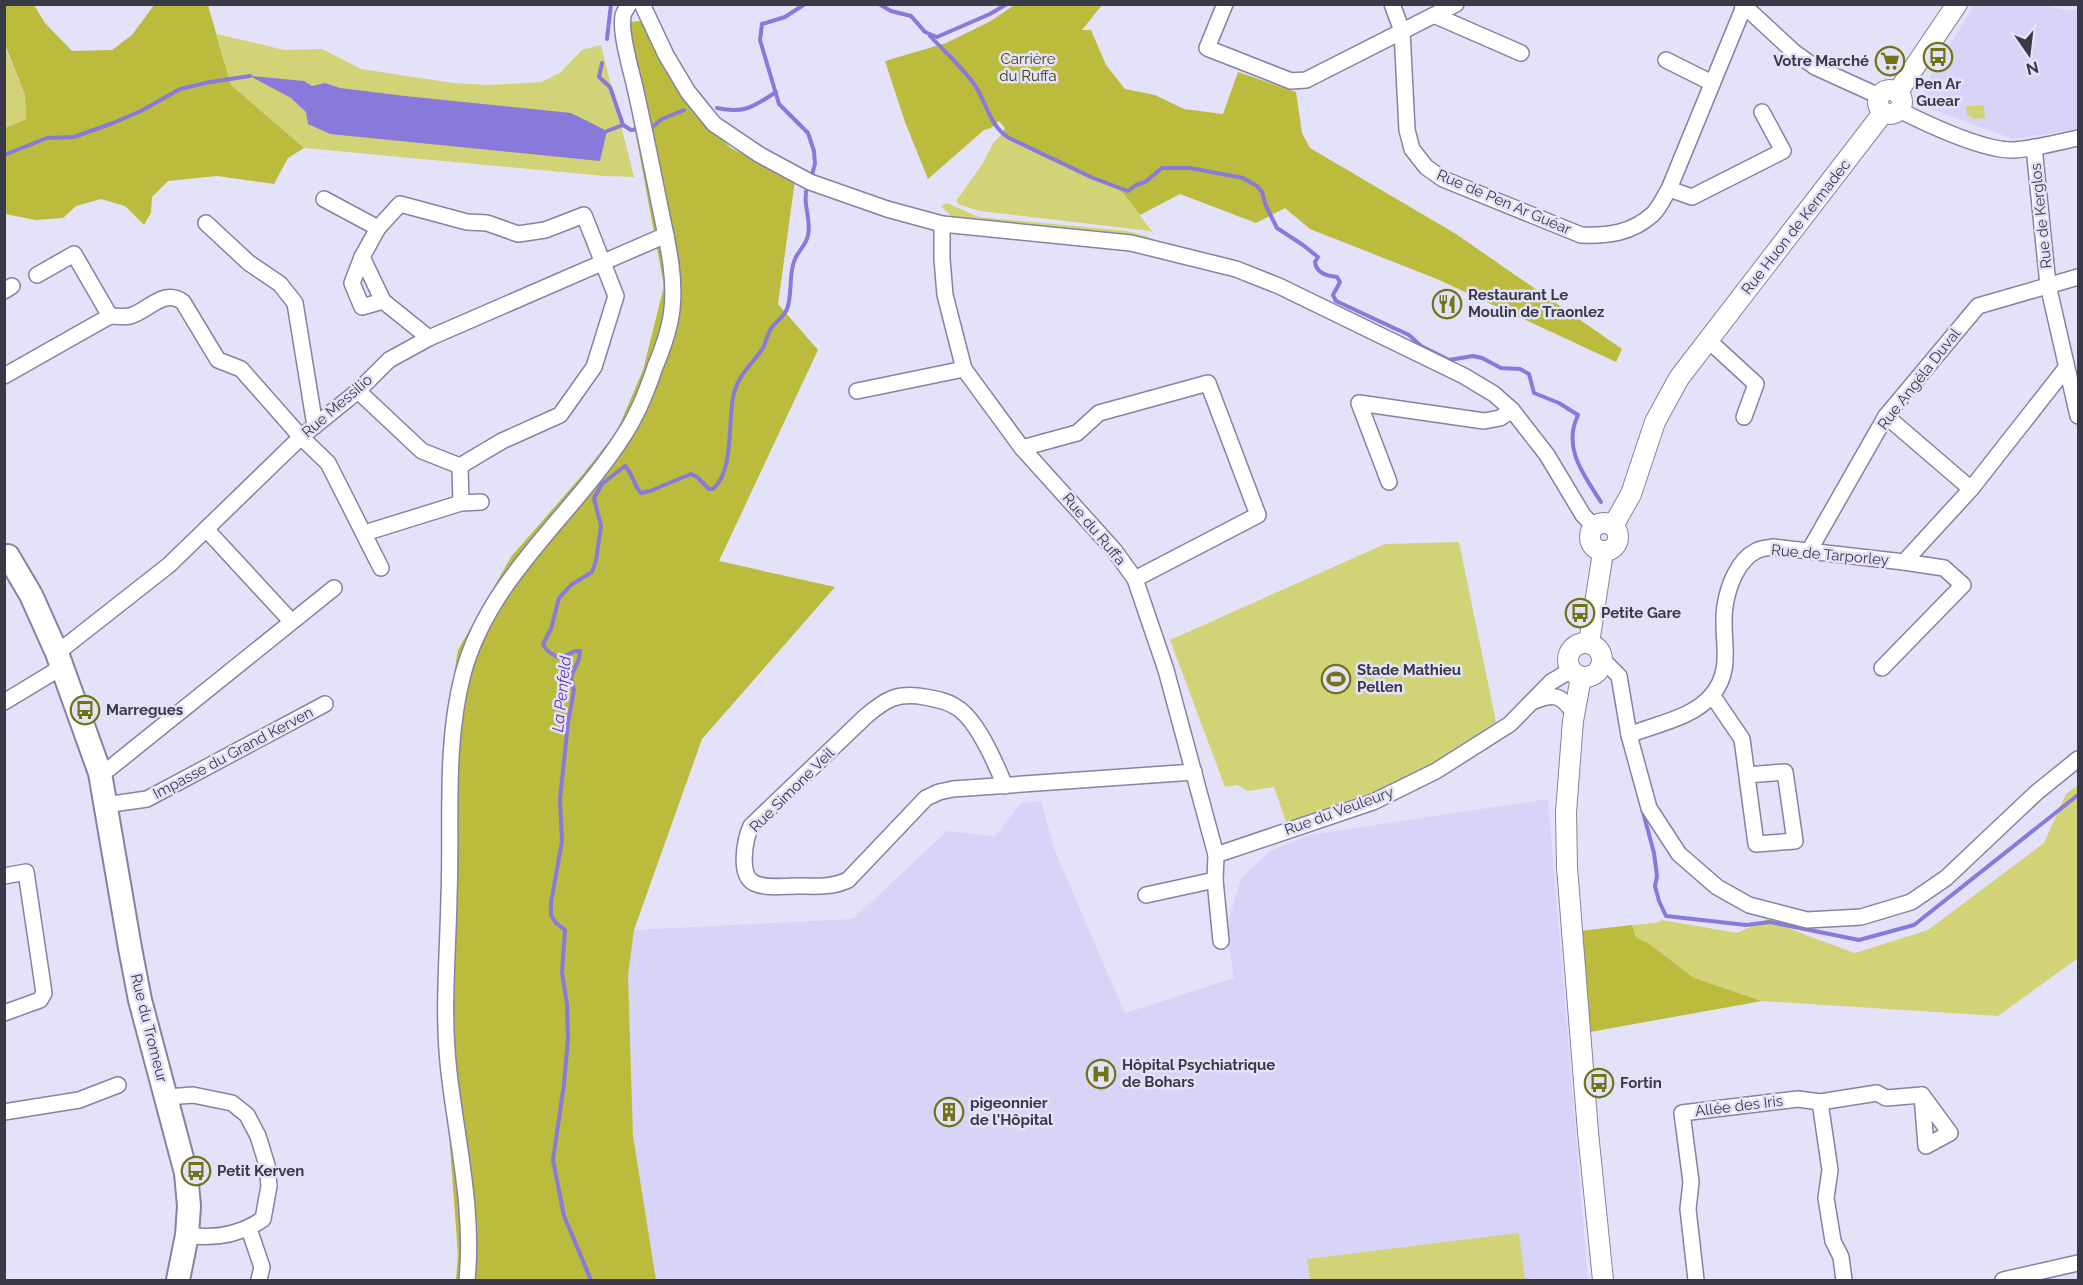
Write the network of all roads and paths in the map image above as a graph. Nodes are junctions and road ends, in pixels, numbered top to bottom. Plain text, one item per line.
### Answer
1 (642, 4) edge
2 (1225, 4) edge
3 (1392, 4) edge
4 (1456, 4) edge
5 (1956, 4) edge
6 (1744, 5) edge
7 (626, 10) edge
8 (1436, 16) junction
9 (1402, 31) junction
10 (1521, 53) dead end
11 (1666, 60) dead end
12 (1712, 83) junction
13 (1890, 103) junction
14 (1762, 112) dead end
15 (2079, 138) edge
16 (2034, 147) junction
17 (1669, 189) junction
18 (324, 199) dead end
19 (206, 223) dead end
20 (942, 224) junction
21 (378, 228) junction
22 (666, 235) junction
23 (362, 257) junction
24 (603, 262) junction
25 (37, 275) dead end
26 (2079, 277) edge
27 (2048, 285) junction
28 (383, 301) junction
29 (110, 316) junction
30 (429, 338) junction
31 (1708, 340) junction
32 (2066, 368) junction
33 (964, 369) junction
34 (6, 371) edge
35 (358, 391) junction
36 (857, 391) dead end
37 (1512, 410) junction
38 (1886, 416) junction
39 (2079, 416) edge
40 (1744, 417) dead end
41 (315, 426) junction
42 (302, 437) junction
43 (1022, 448) junction
44 (460, 466) junction
45 (1389, 482) dead end
46 (1971, 489) junction
47 (481, 502) dead end
48 (461, 503) junction
49 (1603, 526) junction
50 (206, 529) junction
51 (371, 531) dead end
52 (1809, 551) junction
53 (6, 554) edge
54 (1904, 562) junction
55 (381, 568) dead end
56 (1135, 579) junction
57 (334, 588) dead end
58 (291, 621) junction
59 (1589, 643) junction
60 (1602, 659) junction
61 (57, 662) junction
62 (1882, 668) dead end
63 (1576, 674) junction
64 (1712, 695) junction
65 (1534, 701) junction
66 (4, 702) edge
67 (325, 704) dead end
68 (1574, 713) junction
69 (1629, 735) junction
70 (2079, 759) edge
71 (1194, 772) junction
72 (100, 773) junction
73 (1746, 775) junction
74 (1005, 786) junction
75 (105, 805) junction
76 (1216, 855) junction
77 (4, 876) edge
78 (1215, 880) junction
79 (1146, 895) dead end
80 (1221, 941) dead end
81 (4, 1013) edge
82 (118, 1085) dead end
83 (1922, 1095) dead end
84 (167, 1097) junction
85 (1820, 1102) junction
86 (5, 1109) edge
87 (249, 1229) junction
88 (185, 1243) junction
89 (2079, 1263) edge
90 (173, 1281) edge
91 (178, 1281) edge
92 (259, 1281) edge
93 (467, 1281) edge
94 (1603, 1281) edge
95 (1696, 1281) edge
96 (1844, 1281) edge
97 (2003, 1281) edge

1 - 20 street
2 - 9 street
3 - 9 street, Rue de Pen Ar Guéar
4 - 8 street
5 - 13 street, Rue Huon de Kermadec
6 - 12 street, Rue de Pen Ar Guéar
6 - 13 street
7 - 22 street
8 - 9 street
8 - 10 street
9 - 17 street, Rue de Pen Ar Guéar
11 - 12 street
12 - 17 street, Rue de Pen Ar Guéar
13 - 16 street
13 - 31 street, Rue Huon de Kermadec
14 - 17 street
15 - 16 street
16 - 27 street, Rue de Kerglos
18 - 21 street
19 - 41 street
20 - 33 street, Rue du Ruffa
20 - 37 street
21 - 23 street
21 - 24 street
22 - 24 street, Rue Messilio
22 - 93 street
23 - 28 street
23 - 28 street
24 - 30 street, Rue Messilio
24 - 44 street
25 - 29 street
26 - 27 street, Rue de Kerglos
27 - 32 street, Rue de Kerglos
27 - 38 street, Rue Angéla Duval
28 - 30 street
29 - 34 street
29 - 42 street
30 - 35 street, Rue Messilio
31 - 40 street
31 - 49 street, Rue Huon de Kermadec
32 - 39 street, Rue de Kerglos
32 - 46 street, Rue de Tarporley
33 - 36 street
33 - 43 street, Rue du Ruffa
35 - 41 street, Rue Messilio
35 - 44 street
37 - 45 street
37 - 49 street
38 - 46 street
38 - 52 street, Rue Angéla Duval
41 - 42 street, Rue Messilio
42 - 50 street, Rue Messilio
42 - 55 street
43 - 56 street, Rue du Ruffa
43 - 56 street
44 - 48 street
46 - 54 street, Rue de Tarporley
47 - 48 street
48 - 51 street
49 - 59 street, Rue Huon de Kermadec
50 - 58 street
50 - 61 street, Rue Messilio
52 - 54 street, Rue de Tarporley
52 - 64 street, Rue de Tarporley
53 - 61 main road, Rue du Tromeur
54 - 62 street, Rue de Tarporley
56 - 71 street, Rue du Ruffa
57 - 58 street
58 - 72 street
59 - 60 street
59 - 63 street
60 - 63 street
60 - 69 street
61 - 66 street, Rue Messilio
61 - 72 main road, Rue du Tromeur
61 - 75 main road, Rue du Tromeur
63 - 65 street, Rue du Veuleury
63 - 68 street
64 - 69 street, Rue de Tarporley
64 - 73 street
65 - 68 street
65 - 76 street, Rue du Veuleury
67 - 75 street, Impasse du Grand Kerven
68 - 94 street
69 - 70 street
71 - 74 street
71 - 76 street, Rue du Ruffa
72 - 75 main road, Rue du Tromeur
73 - 73 street
74 - 74 street, Rue Simone Veil
75 - 84 main road, Rue du Tromeur
76 - 78 street, Rue du Ruffa
77 - 81 street
78 - 79 street
78 - 80 street, Rue du Ruffa
82 - 86 street
83 - 85 street, Allée des Iris
84 - 87 street
84 - 88 main road, Rue du Tromeur
85 - 95 street, Allée des Iris
85 - 96 street
87 - 88 street
87 - 92 street
88 - 90 main road, Rue du Tromeur
88 - 91 main road, Rue du Tromeur
89 - 97 street

